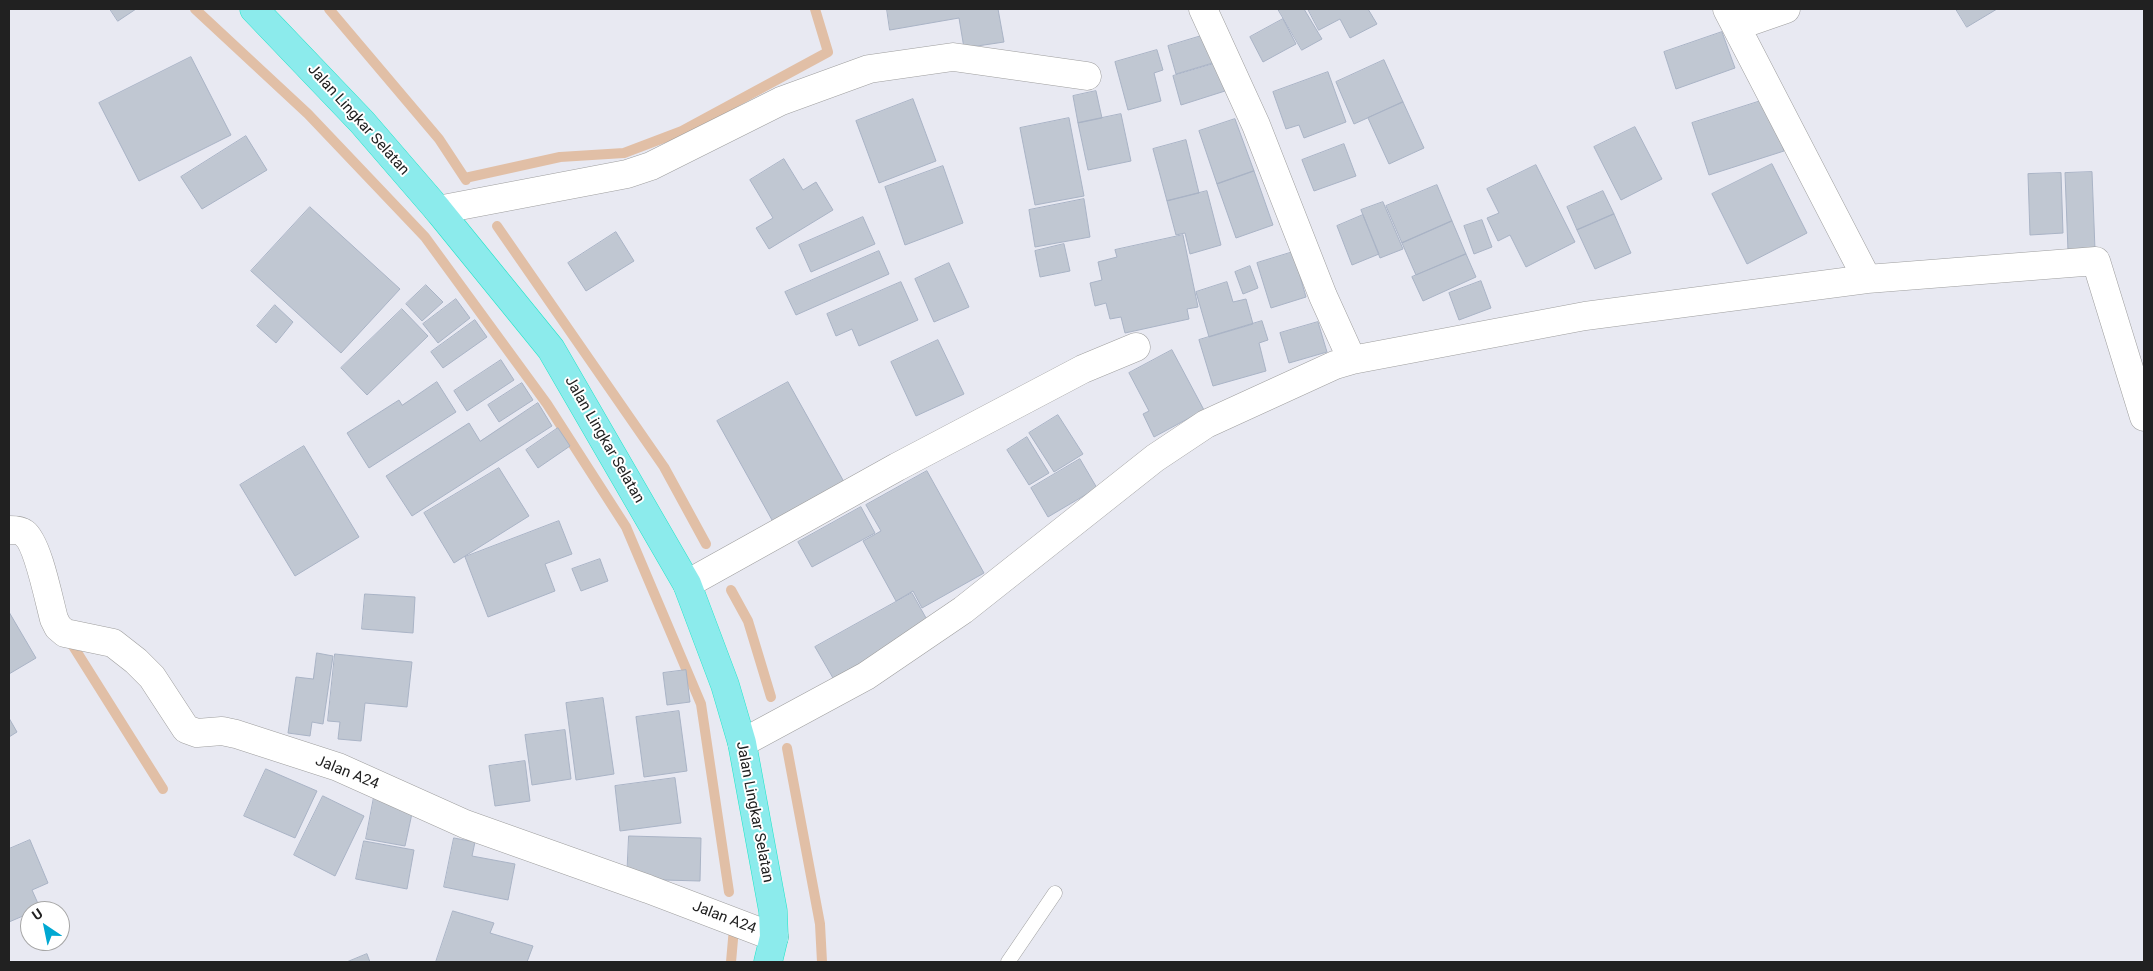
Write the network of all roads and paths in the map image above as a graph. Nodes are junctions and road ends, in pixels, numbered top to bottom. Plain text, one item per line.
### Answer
1 (254, 9) edge
2 (1203, 9) edge
3 (1786, 9) edge
4 (1732, 17) edge
5 (1087, 76) dead end
6 (438, 210) junction
7 (1867, 279) junction
8 (1136, 346) dead end
9 (1352, 360) junction
10 (2144, 417) edge
11 (9, 530) edge
12 (687, 584) junction
13 (742, 743) junction
14 (1055, 892) dead end
15 (771, 949) edge
16 (1008, 962) edge

1 - 6 highway, Jalan Lingkar Selatan
2 - 9 street
3 - 4 street
4 - 7 street
5 - 6 street
6 - 12 highway, Jalan Lingkar Selatan
7 - 9 street
7 - 10 street
8 - 12 street
9 - 13 street
11 - 15 street, Jalan A24
12 - 13 highway, Jalan Lingkar Selatan
13 - 15 highway, Jalan Lingkar Selatan
14 - 16 lane

